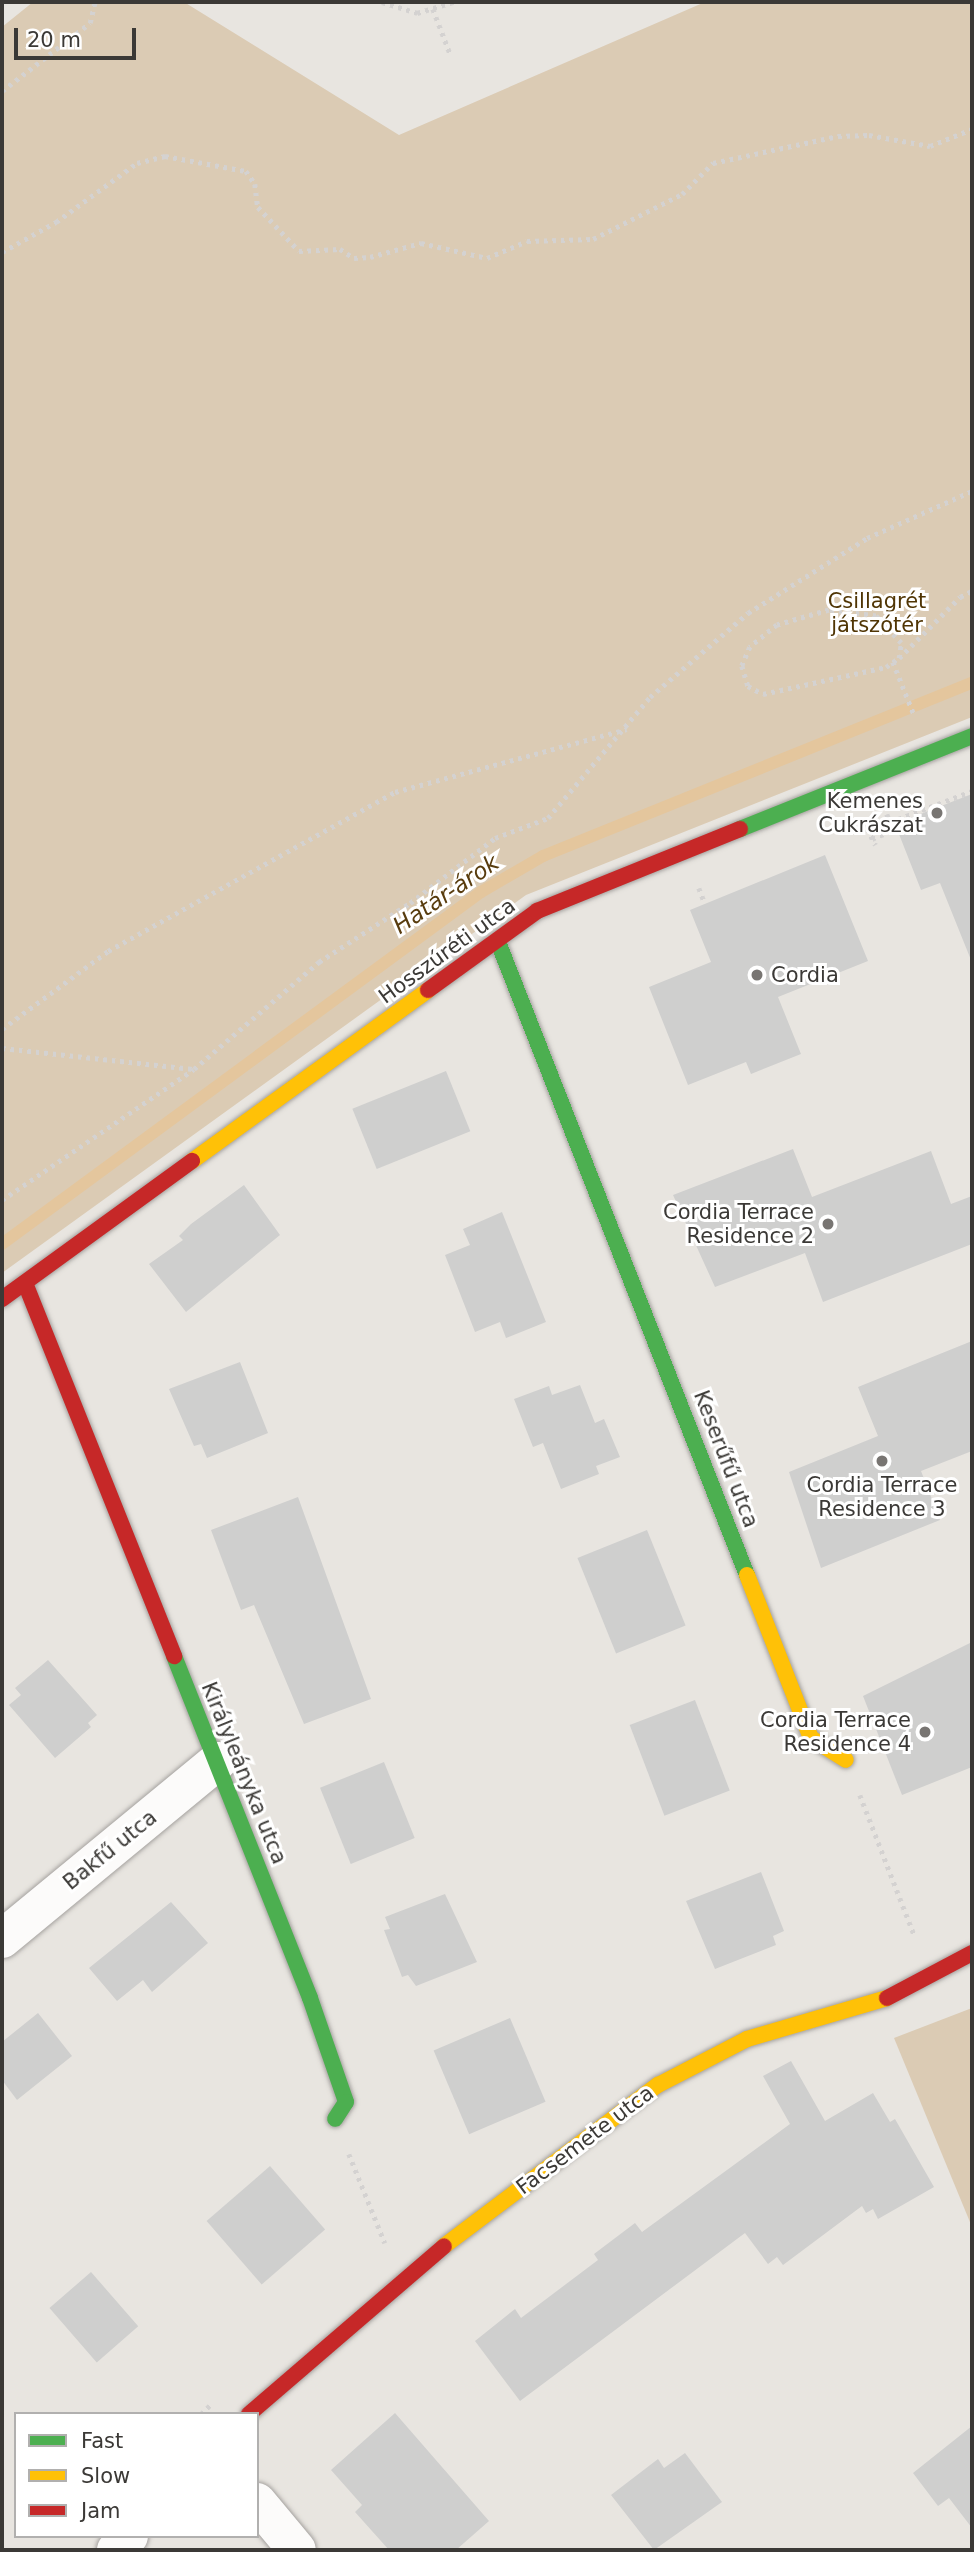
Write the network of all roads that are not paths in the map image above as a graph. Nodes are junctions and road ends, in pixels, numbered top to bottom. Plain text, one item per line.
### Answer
1 (972, 736) edge
2 (498, 942) junction
3 (25, 1283) junction
4 (2, 1299) edge
5 (846, 1760) road end
6 (218, 1761) junction
7 (2, 1939) edge
8 (972, 1953) edge
9 (335, 2119) road end
10 (251, 2412) edge
11 (259, 2504) edge
12 (297, 2550) edge

1 - 2 street, Hosszúréti utca
2 - 3 street, Hosszúréti utca
2 - 5 street, Keserűfű utca
3 - 4 street, Hosszúréti utca
3 - 6 street, Királyleányka utca
6 - 7 street, Bakfű utca
6 - 9 street, Királyleányka utca
8 - 10 street, Facsemete utca
11 - 12 street

